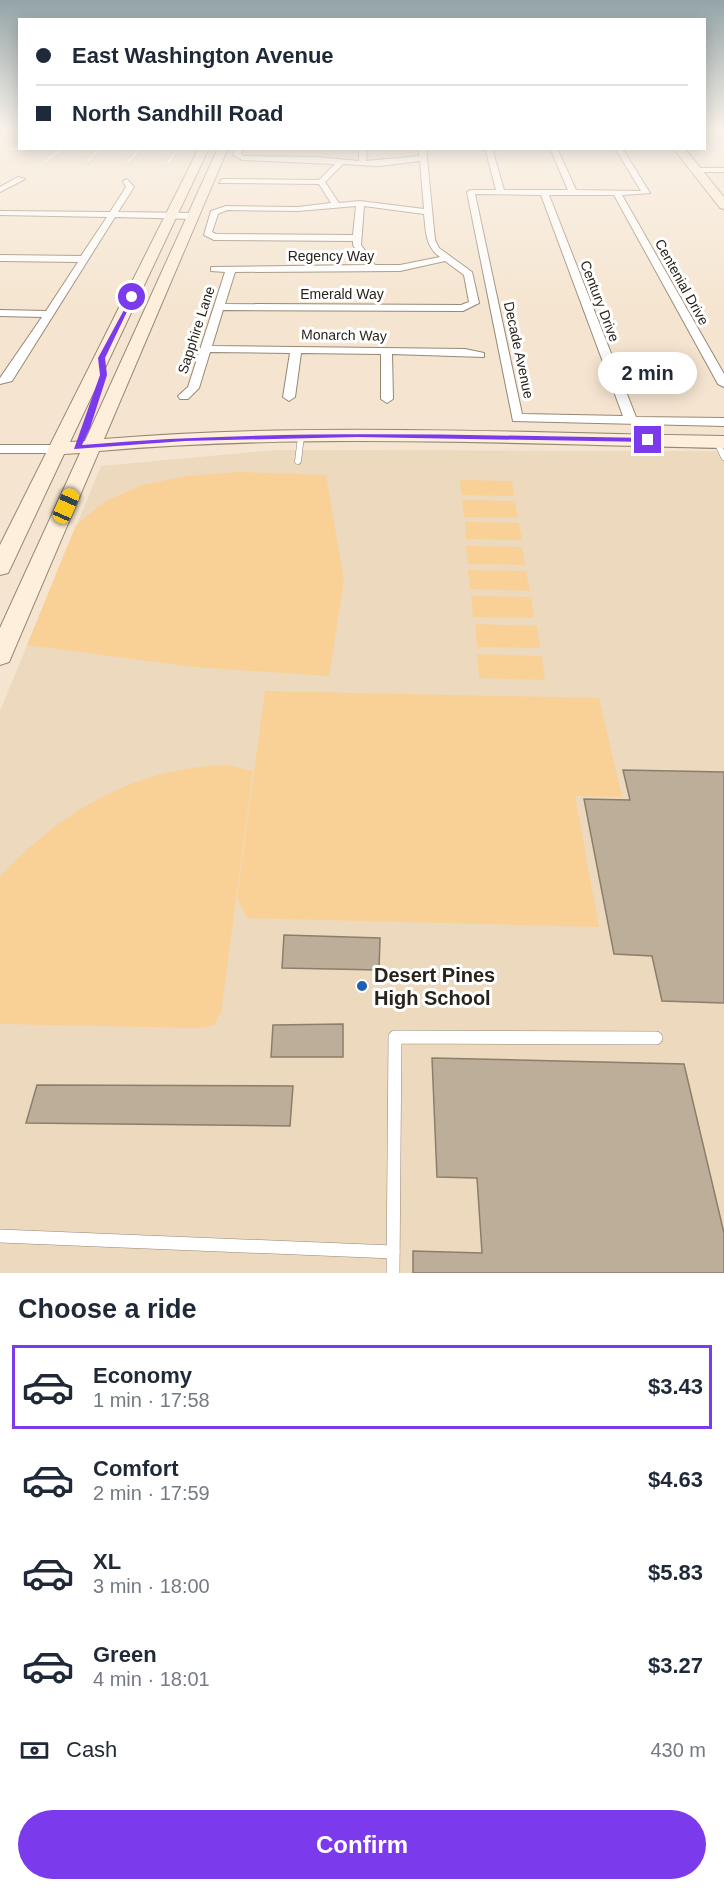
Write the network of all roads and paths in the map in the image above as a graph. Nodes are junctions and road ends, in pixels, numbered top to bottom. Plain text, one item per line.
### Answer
1 (129, 189) edge
2 (190, 189) edge
3 (202, 189) edge
4 (326, 189) edge
5 (426, 189) edge
6 (644, 189) edge
7 (712, 189) edge
8 (501, 192) joint
9 (544, 192) junction
10 (573, 192) joint
11 (616, 192) junction
12 (360, 203) junction
13 (336, 205) junction
14 (724, 205) edge
15 (428, 212) junction
16 (0, 213) edge
17 (113, 215) junction
18 (182, 215) junction
19 (357, 238) junction
20 (0, 258) edge
21 (446, 258) junction
22 (86, 259) junction
23 (214, 269) dead end
24 (231, 269) junction
25 (373, 269) junction
26 (220, 307) junction
27 (0, 313) edge
28 (51, 314) junction
29 (207, 349) junction
30 (296, 350) junction
31 (386, 351) junction
32 (480, 355) dead end
33 (3, 381) edge
34 (724, 384) edge
35 (184, 396) dead end
36 (289, 397) dead end
37 (387, 399) dead end
38 (631, 420) junction
39 (724, 422) edge
40 (301, 437) junction
41 (722, 447) edge
42 (76, 448) junction
43 (0, 449) edge
44 (298, 461) dead end
45 (0, 567) edge
46 (0, 655) edge
47 (656, 1038) dead end
48 (0, 1236) edge
49 (393, 1252) junction
50 (393, 1273) edge

1 - 17 street
2 - 18 main road
3 - 18 main road
4 - 13 street
5 - 15 street
6 - 11 street
7 - 14 main road
8 - 9 street
8 - 38 street, Decade Avenue
9 - 10 street
9 - 38 street, Century Drive
10 - 11 street
11 - 34 street, Centenial Drive
12 - 13 street
12 - 15 street
12 - 19 street
13 - 19 street
15 - 21 street
16 - 17 street
17 - 18 street
17 - 22 street
18 - 42 main road
18 - 42 main road
19 - 25 street
20 - 22 street
21 - 25 street, Regency Way
21 - 26 street, Emerald Way
22 - 28 street
23 - 24 street, Regency Way
24 - 25 street, Regency Way
24 - 26 street, Sapphire Lane
26 - 29 street, Sapphire Lane
27 - 28 street
28 - 33 street
29 - 30 street, Monarch Way
29 - 35 street, Sapphire Lane
30 - 31 street, Monarch Way
30 - 36 street
31 - 32 street, Monarch Way
31 - 37 street
38 - 39 street, Decade Avenue
40 - 41 main road
40 - 42 main road
40 - 44 lane
42 - 43 street
42 - 45 main road
42 - 46 main road
47 - 49 lane
48 - 49 lane
49 - 50 lane

